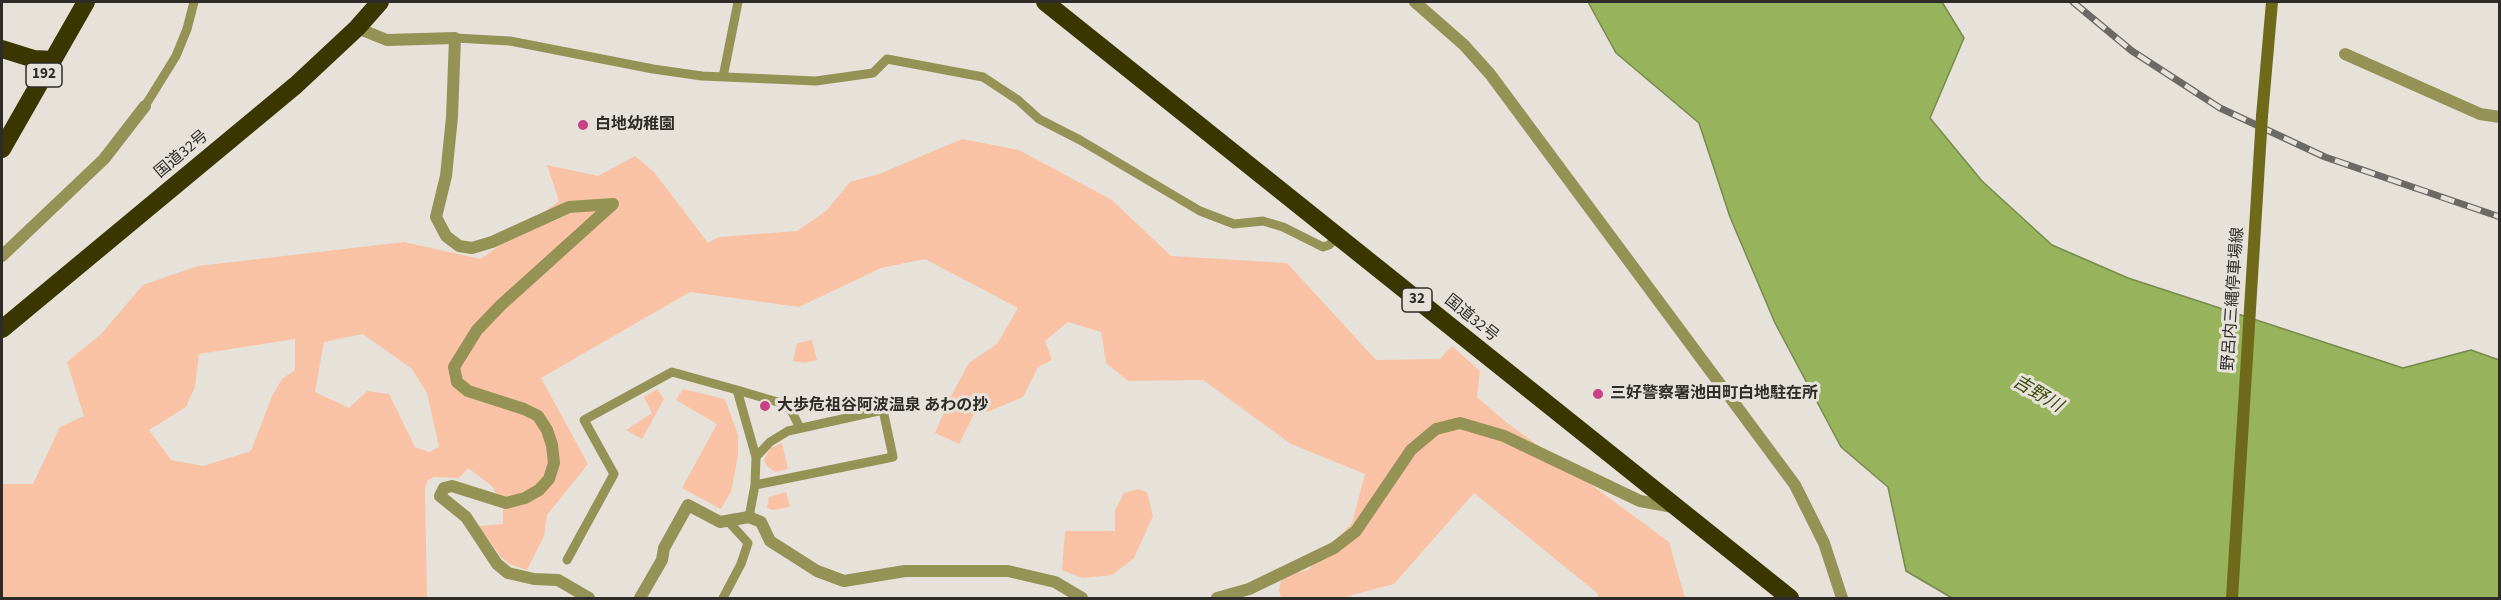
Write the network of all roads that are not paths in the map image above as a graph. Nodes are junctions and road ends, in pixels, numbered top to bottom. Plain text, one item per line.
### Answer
1 (86, 2) edge
2 (194, 2) edge
3 (380, 2) edge
4 (738, 2) edge
5 (1045, 2) edge
6 (1415, 2) edge
7 (2272, 2) edge
8 (357, 28) junction
9 (454, 38) junction
10 (2, 49) edge
11 (2345, 54) dead end
12 (53, 60) junction
13 (723, 77) junction
14 (145, 106) joint
15 (2499, 117) edge
16 (2, 149) edge
17 (1338, 237) junction
18 (2, 256) edge
19 (2, 329) edge
20 (737, 390) junction
21 (800, 429) junction
22 (756, 457) junction
23 (755, 484) junction
24 (1677, 508) junction
25 (749, 517) junction
26 (728, 521) junction
27 (567, 561) dead end
28 (589, 598) edge
29 (640, 598) edge
30 (723, 598) edge
31 (1082, 598) edge
32 (1217, 598) edge
33 (1790, 598) edge
34 (1842, 598) edge
35 (2232, 598) edge

1 - 12 highway, 192
2 - 14 lane
3 - 8 highway, 国道32号
4 - 13 lane
5 - 17 highway, 国道32号 / 32
6 - 34 street
7 - 35 main road, 野呂内三縄停車場線, bridge
8 - 9 street
8 - 19 highway, 国道32号
9 - 13 lane
9 - 28 street
10 - 12 highway
11 - 15 street
12 - 16 highway, 192
13 - 17 lane
14 - 18 street
17 - 24 highway, 国道32号 / 32
20 - 21 lane
20 - 22 lane
20 - 27 lane
21 - 22 lane
21 - 23 lane
22 - 23 lane
23 - 25 lane
24 - 32 street
24 - 33 highway, 国道32号 / 32
25 - 26 street
25 - 31 street
26 - 29 street
26 - 30 lane

